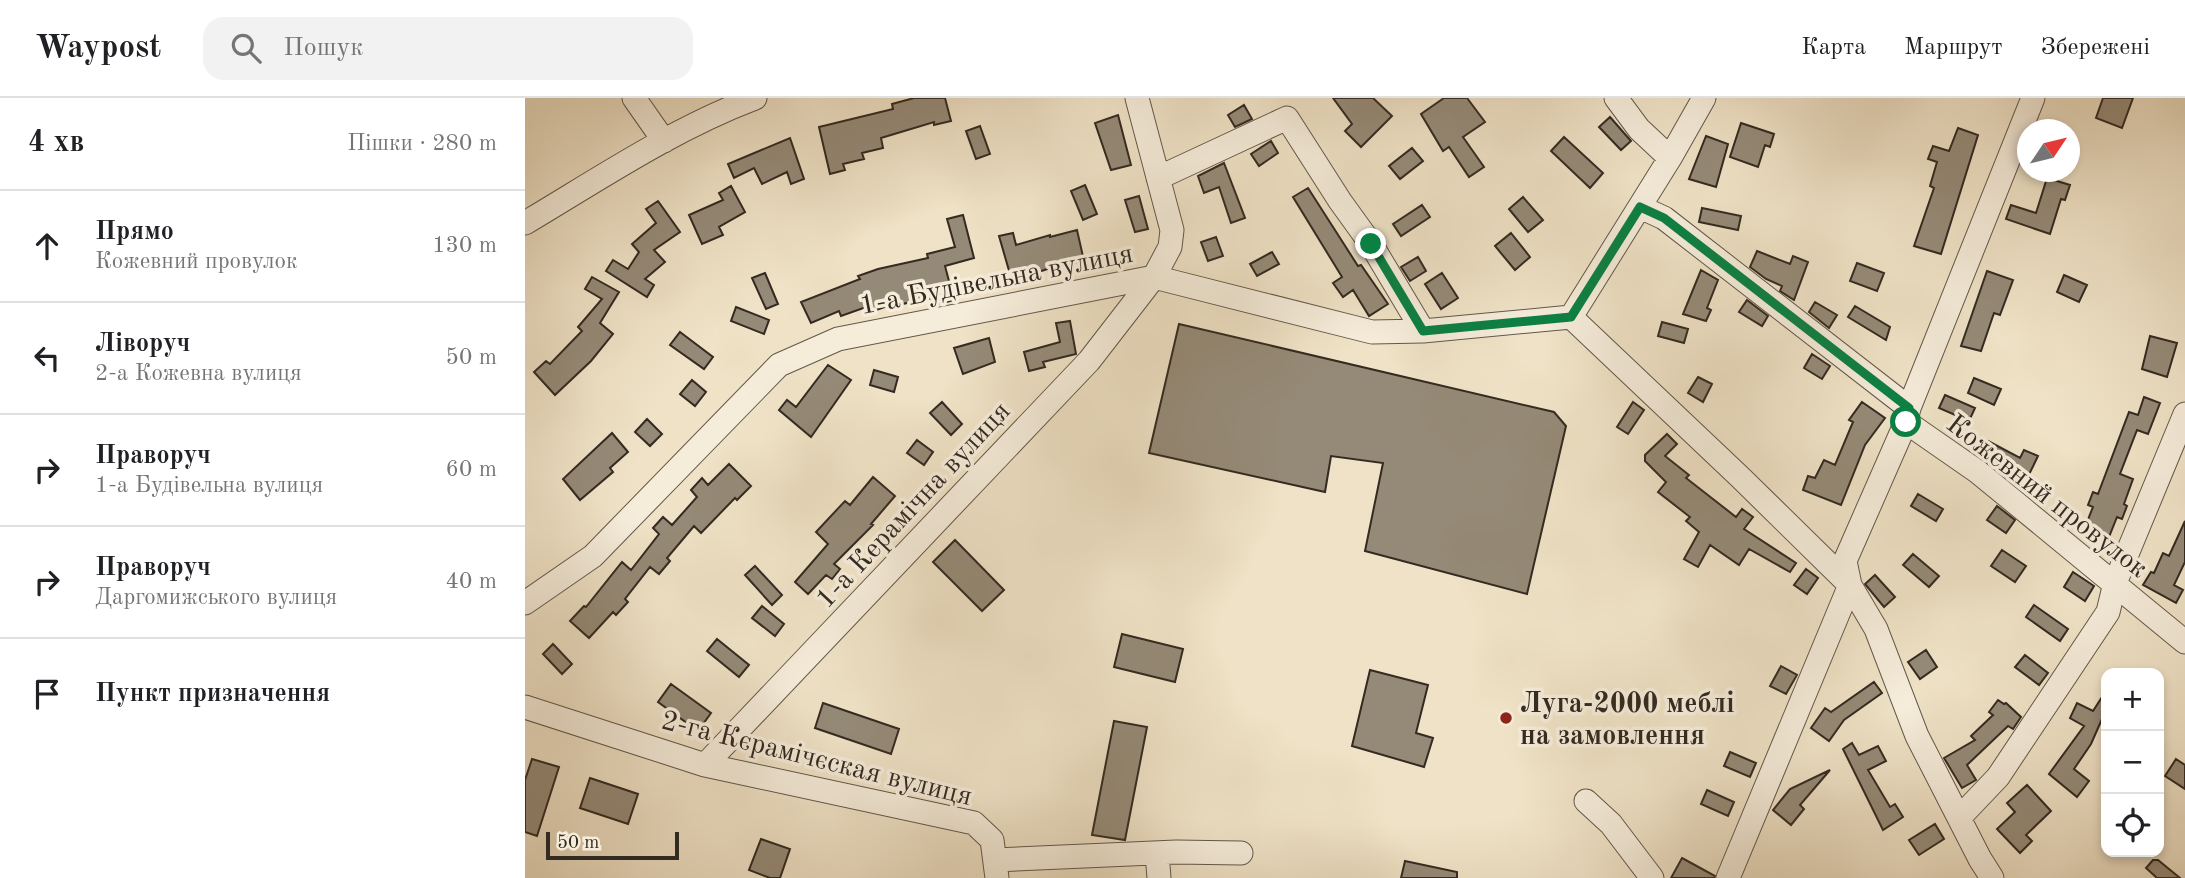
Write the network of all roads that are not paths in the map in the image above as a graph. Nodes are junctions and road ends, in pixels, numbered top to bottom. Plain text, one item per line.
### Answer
1 (634, 98) edge
2 (755, 98) edge
3 (1136, 98) edge
4 (1616, 98) edge
5 (1704, 98) edge
6 (2033, 98) edge
7 (664, 141) junction
8 (1670, 158) junction
9 (1158, 178) junction
10 (1640, 207) junction
11 (525, 223) edge
12 (1154, 276) junction
13 (1571, 317) junction
14 (1423, 331) junction
15 (2185, 414) edge
16 (1908, 415) junction
17 (1850, 585) junction
18 (2114, 586) junction
19 (525, 603) edge
20 (2185, 642) edge
21 (525, 707) edge
22 (705, 765) junction
23 (1586, 801) dead end
24 (1959, 818) junction
25 (1157, 853) junction
26 (1241, 853) dead end
27 (996, 869) edge
28 (1159, 878) edge
29 (1652, 878) edge
30 (1728, 878) edge
31 (1992, 878) edge

1 - 7 street
2 - 7 street
3 - 9 street, 1-а Керамічна вулиця
4 - 8 street
5 - 8 street
6 - 16 street
7 - 11 street
8 - 10 street
9 - 12 street, 1-а Керамічна вулиця
9 - 14 street
10 - 13 street
10 - 16 street, Кожевний провулок
12 - 14 street, 1-а Будівельна вулиця
12 - 19 street, 1-а Будівельна вулиця
12 - 22 street, 1-а Керамічна вулиця
13 - 14 street, 1-а Будівельна вулиця
13 - 17 street
15 - 18 street
16 - 17 street
16 - 18 street, Кожевний провулок
17 - 24 street
17 - 30 street
18 - 20 street, Кожевний провулок
18 - 24 street
21 - 22 street, 2-га Кєрамічєская вулиця
22 - 27 street, 2-га Кєрамічєская вулиця
23 - 29 street
24 - 31 street
25 - 26 street
25 - 27 street
25 - 28 street

